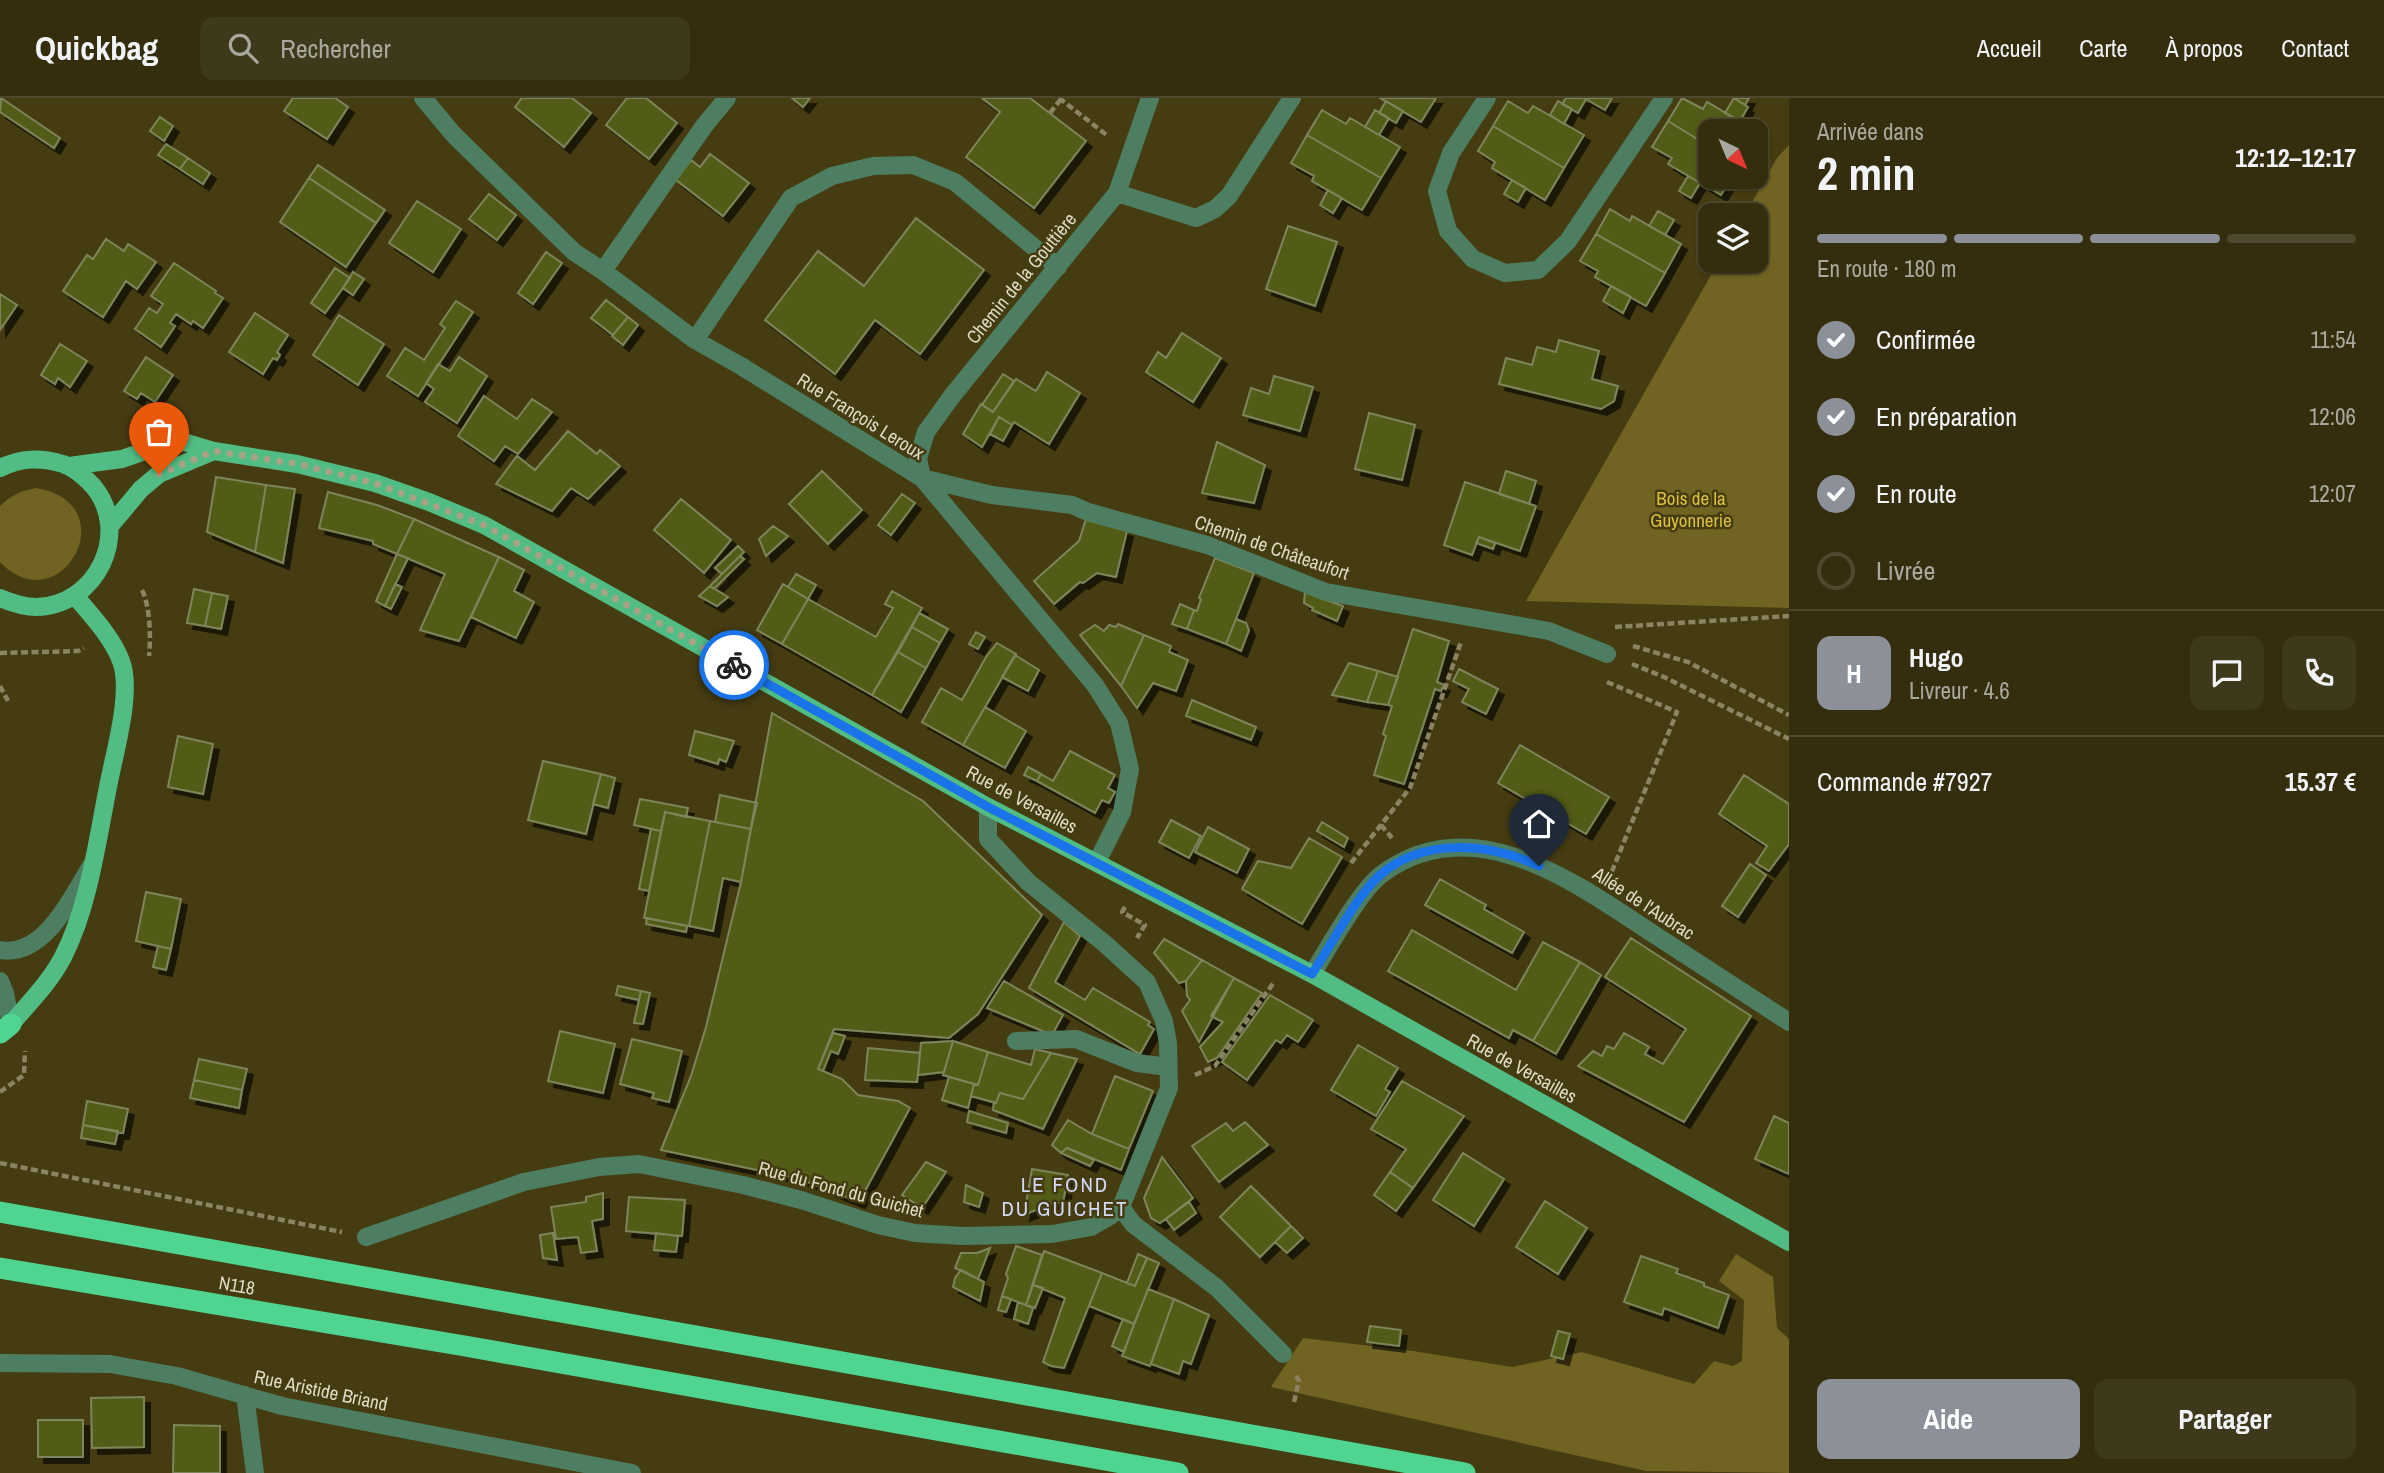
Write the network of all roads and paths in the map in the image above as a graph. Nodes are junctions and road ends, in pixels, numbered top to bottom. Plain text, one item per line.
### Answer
1 (423, 98) edge
2 (727, 98) edge
3 (1150, 98) edge
4 (1292, 98) edge
5 (1486, 98) edge
6 (1664, 98) edge
7 (1060, 99) edge
8 (1050, 113) dead end
9 (1130, 153) junction
10 (1117, 193) junction
11 (1058, 267) junction
12 (603, 271) junction
13 (695, 340) junction
14 (214, 451) junction
15 (4, 463) edge
16 (69, 466) junction
17 (922, 478) junction
18 (110, 526) junction
19 (75, 596) junction
20 (8, 601) edge
21 (0, 616) edge
22 (1789, 616) edge
23 (1468, 618) junction
24 (1602, 627) dead end
25 (94, 643) dead end
26 (0, 653) edge
27 (1607, 654) junction
28 (1602, 680) dead end
29 (0, 686) edge
30 (8, 701) dead end
31 (1789, 715) edge
32 (1789, 739) edge
33 (988, 807) junction
34 (1097, 862) junction
35 (92, 863) junction
36 (1344, 874) dead end
37 (1600, 900) junction
38 (0, 950) edge
39 (1312, 974) junction
40 (0, 981) edge
41 (1266, 992) dead end
42 (1789, 1021) edge
43 (5, 1028) edge
44 (1016, 1041) dead end
45 (25, 1047) dead end
46 (1168, 1067) junction
47 (1169, 1088) junction
48 (0, 1092) edge
49 (0, 1163) edge
50 (1121, 1207) junction
51 (0, 1212) edge
52 (366, 1237) joint
53 (1789, 1242) edge
54 (0, 1268) edge
55 (1283, 1354) dead end
56 (0, 1363) edge
57 (245, 1395) junction
58 (255, 1473) edge
59 (632, 1473) edge
60 (1178, 1473) edge
61 (1465, 1473) edge

1 - 12 street, Rue François Leroux
2 - 12 street
3 - 9 street, Chemin de la Gouttière
4 - 10 street
5 - 6 street
7 - 8 path
7 - 9 path
9 - 10 street, Chemin de la Gouttière
10 - 11 street, Chemin de la Gouttière
11 - 13 street
11 - 17 street, Chemin de la Gouttière
12 - 13 street, Rue François Leroux
13 - 17 street, Rue François Leroux
14 - 16 main road, Rue de Versailles
14 - 18 main road
14 - 33 main road, Rue de Versailles
15 - 16 main road
16 - 18 main road
17 - 23 street, Chemin de Châteaufort
17 - 34 street, Rue François Leroux
18 - 19 main road
19 - 20 main road
19 - 35 main road
20 - 21 main road
22 - 24 path
23 - 27 street, Chemin de Châteaufort
23 - 36 path
25 - 26 path
27 - 31 path
27 - 32 path
28 - 37 path
29 - 30 path
33 - 34 main road, Rue de Versailles
33 - 46 street
34 - 39 main road, Rue de Versailles
35 - 38 street
35 - 43 main road
37 - 39 street, Allée de l'Aubrac
37 - 42 street, Allée de l'Aubrac
39 - 53 main road, Rue de Versailles
40 - 43 street
41 - 47 path
44 - 46 street
45 - 48 path
46 - 47 street
47 - 50 street
49 - 52 path
50 - 52 street, Rue du Fond du Guichet
50 - 55 street
51 - 61 highway
54 - 60 highway, N118 / N118
56 - 57 street, Rue Aristide Briand
57 - 58 street
57 - 59 street, Rue Aristide Briand

